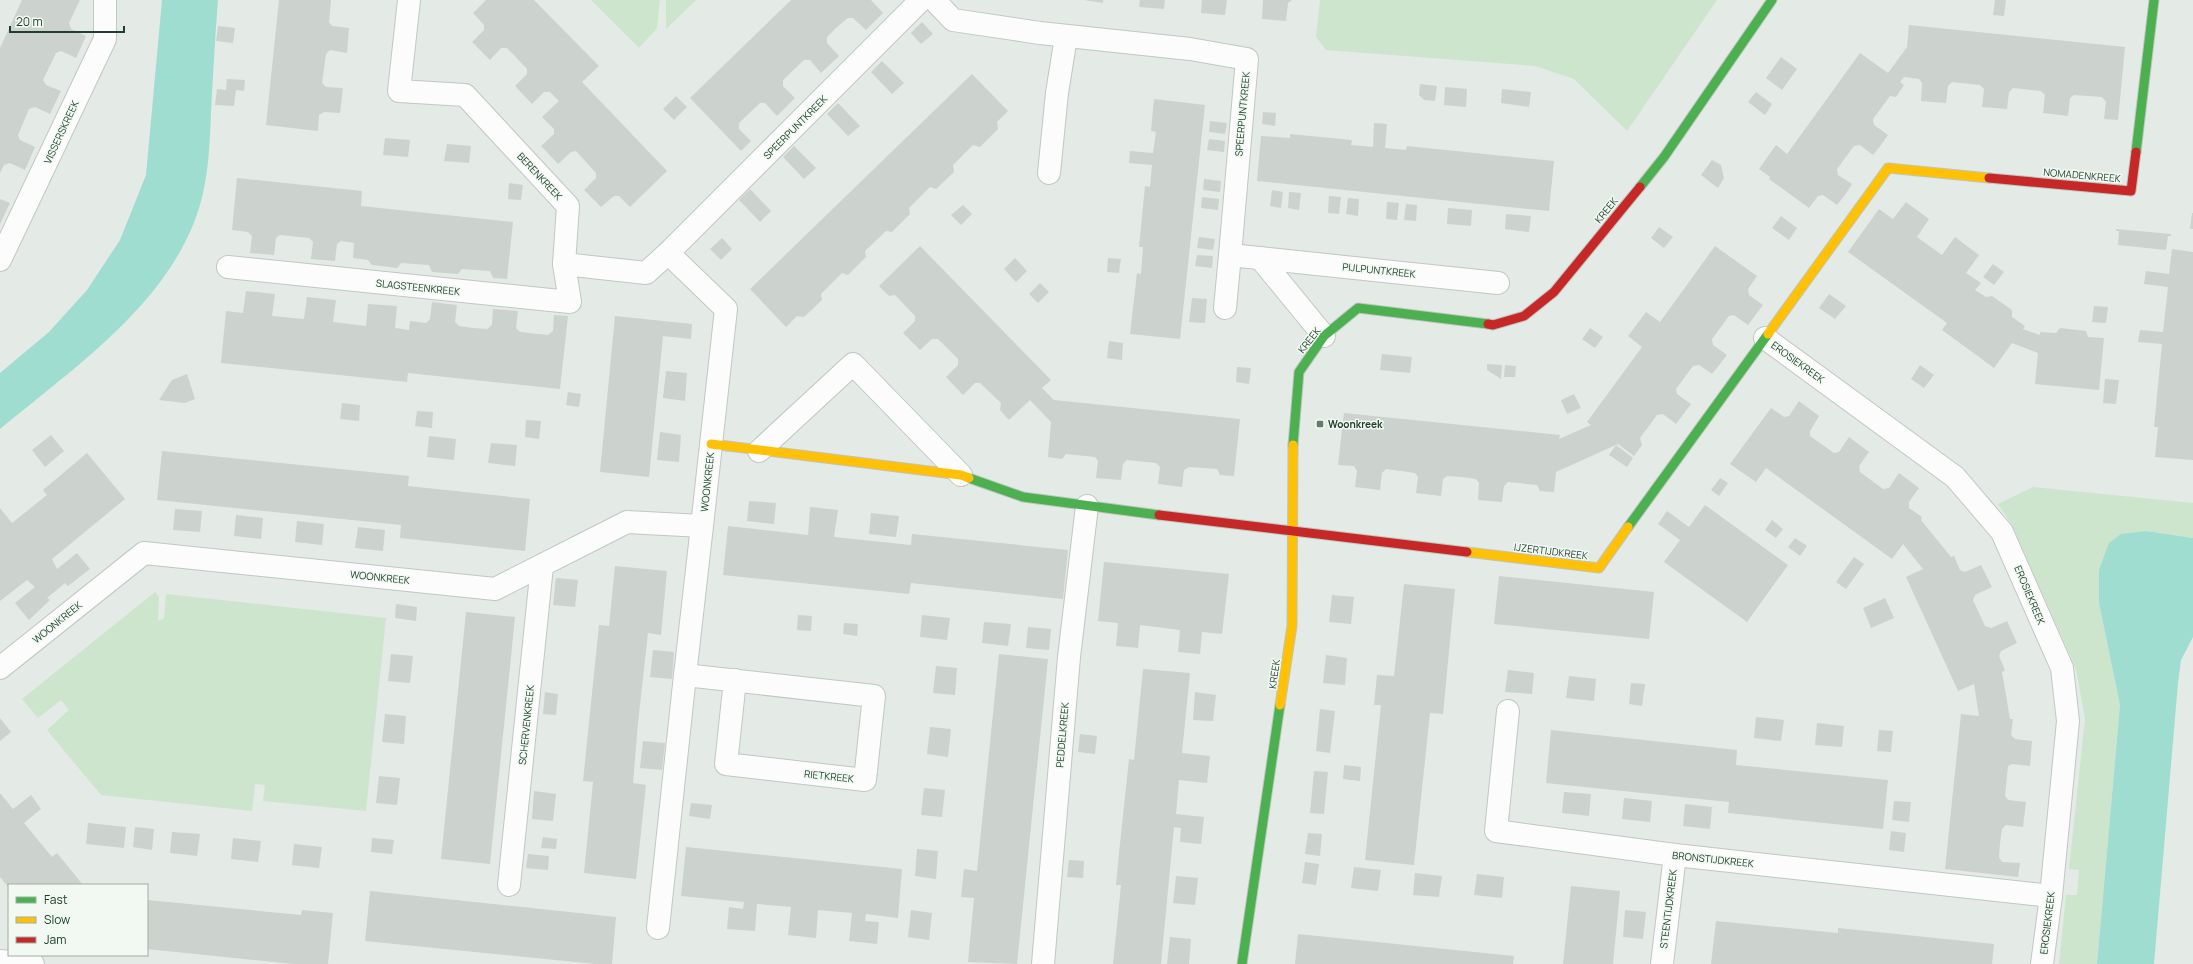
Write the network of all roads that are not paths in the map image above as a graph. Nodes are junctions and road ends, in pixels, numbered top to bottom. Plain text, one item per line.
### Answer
1 (105, 0) edge
2 (409, 0) edge
3 (921, 0) edge
4 (934, 0) edge
5 (1772, 0) edge
6 (2154, 0) edge
7 (1066, 37) junction
8 (1048, 174) dead end
9 (668, 253) junction
10 (1230, 255) junction
11 (1260, 258) junction
12 (0, 260) edge
13 (564, 264) junction
14 (228, 267) dead end
15 (1498, 283) dead end
16 (1225, 308) dead end
17 (1324, 336) junction
18 (1765, 338) junction
19 (711, 444) junction
20 (759, 451) junction
21 (961, 475) junction
22 (1087, 506) junction
23 (702, 526) junction
24 (1290, 530) junction
25 (542, 566) junction
26 (0, 668) edge
27 (685, 675) junction
28 (735, 680) junction
29 (1508, 711) dead end
30 (1675, 855) junction
31 (509, 885) dead end
32 (2051, 896) junction
33 (658, 928) dead end
34 (0, 960) edge
35 (33, 964) edge
36 (1043, 964) edge
37 (1242, 964) edge
38 (1662, 964) edge
39 (2042, 964) edge

1 - 12 street, VISSERSKREEK
2 - 13 street, BERENKREEK
3 - 9 street, SPEERPUNTKREEK
4 - 7 street, SPEERPUNTKREEK
5 - 17 street, KREEK
6 - 18 street, NOMADENKREEK
7 - 8 street
7 - 10 street, SPEERPUNTKREEK
9 - 13 street
9 - 19 street, WOONKREEK
10 - 11 street, PIJLPUNTKREEK
10 - 16 street
11 - 15 street, PIJLPUNTKREEK
11 - 17 street
13 - 14 street, SLAGSTEENKREEK
17 - 24 street, KREEK
18 - 24 street, IJZERTIJDKREEK
18 - 32 street, EROSIEKREEK
19 - 20 street, WOONKREEK
19 - 23 street, WOONKREEK
20 - 21 street, WOONKREEK
20 - 21 street, WOONKREEK
21 - 22 street, WOONKREEK
22 - 24 street, WOONKREEK
22 - 36 street, PEDDELKREEK
23 - 25 street, WOONKREEK
23 - 27 street
24 - 37 street, KREEK
25 - 26 street, WOONKREEK
25 - 31 street, SCHERVENKREEK
27 - 28 street, RIETKREEK
27 - 33 street
28 - 28 street, RIETKREEK
29 - 30 street, BRONSTIJDKREEK
30 - 32 street, BRONSTIJDKREEK
30 - 38 street, STEENTIJDKREEK
32 - 39 street, EROSIEKREEK
34 - 35 street

